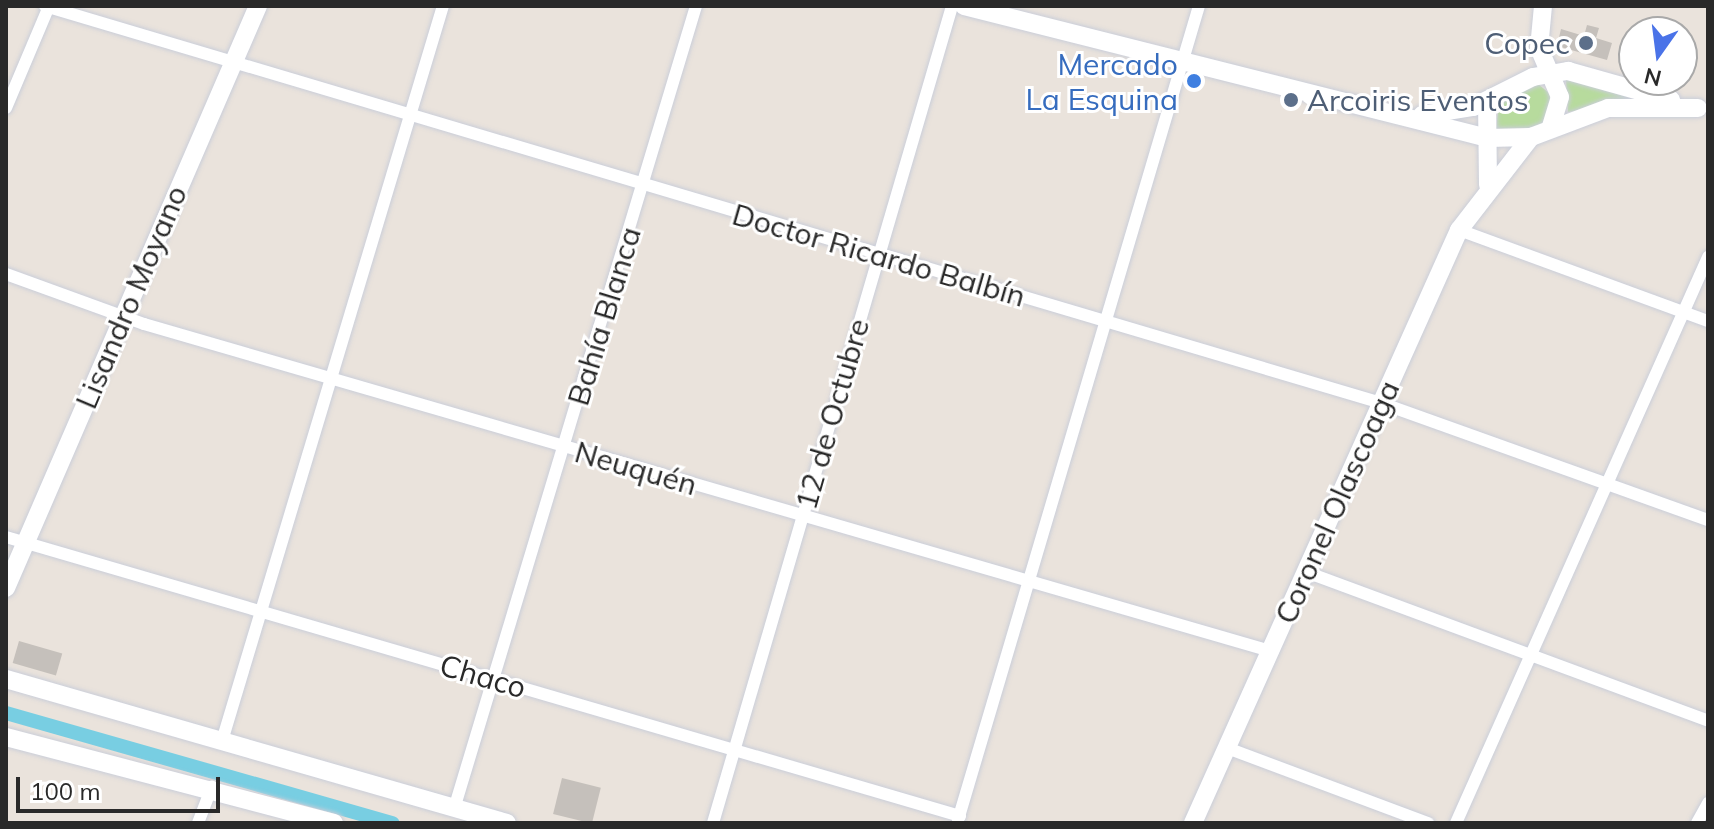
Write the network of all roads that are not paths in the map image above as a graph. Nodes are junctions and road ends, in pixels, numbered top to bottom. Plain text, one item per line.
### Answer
1 (48, 6) edge
2 (258, 6) edge
3 (443, 6) edge
4 (696, 6) edge
5 (952, 6) edge
6 (964, 6) edge
7 (1199, 6) edge
8 (1543, 6) edge
9 (1182, 62) junction
10 (232, 66) junction
11 (1545, 77) junction
12 (1487, 101) junction
13 (6, 108) edge
14 (1703, 110) edge
15 (1403, 116) junction
16 (410, 120) junction
17 (1551, 126) junction
18 (1487, 132) junction
19 (1531, 137) junction
20 (1488, 185) junction
21 (643, 188) junction
22 (1459, 230) junction
23 (879, 255) junction
24 (1708, 257) edge
25 (6, 274) edge
26 (1684, 312) junction
27 (122, 317) junction
28 (1102, 320) junction
29 (1708, 321) edge
30 (332, 380) junction
31 (1381, 403) junction
32 (564, 447) junction
33 (1606, 482) junction
34 (803, 516) junction
35 (1708, 520) edge
36 (6, 537) edge
37 (25, 544) junction
38 (1306, 572) junction
39 (1027, 580) junction
40 (6, 588) edge
41 (262, 612) junction
42 (1270, 651) junction
43 (1529, 654) junction
44 (6, 679) edge
45 (494, 679) junction
46 (1708, 721) edge
47 (6, 737) edge
48 (222, 741) junction
49 (1227, 748) junction
50 (734, 749) junction
51 (212, 787) junction
52 (1708, 803) edge
53 (454, 809) junction
54 (958, 819) edge
55 (198, 823) edge
56 (334, 823) edge
57 (507, 823) edge
58 (713, 823) edge
59 (1193, 823) edge
60 (1428, 823) edge
61 (1456, 823) edge
62 (1697, 823) edge

1 - 10 street, Doctor Ricardo Balbín
1 - 13 street
2 - 10 street, Lisandro Moyano
3 - 16 street
4 - 21 street, Bahía Blanca
5 - 23 street, 12 de Octubre
6 - 9 street
7 - 9 street
8 - 11 street
9 - 15 street
9 - 28 street
10 - 16 street, Doctor Ricardo Balbín
10 - 27 street, Lisandro Moyano
11 - 12 street
11 - 14 street
11 - 17 street
12 - 15 street
12 - 18 street
14 - 17 street
15 - 18 street
16 - 21 street, Doctor Ricardo Balbín
16 - 30 street
17 - 19 street
18 - 19 street
18 - 20 street
19 - 20 street, Coronel Olascoaga
20 - 22 street, Coronel Olascoaga
21 - 23 street, Doctor Ricardo Balbín
21 - 32 street, Bahía Blanca
22 - 26 street
22 - 31 street, Coronel Olascoaga
23 - 28 street, Doctor Ricardo Balbín
23 - 34 street, 12 de Octubre
24 - 26 street
25 - 27 street, Neuquén
26 - 29 street
26 - 33 street
27 - 30 street, Neuquén
27 - 37 street, Lisandro Moyano
28 - 31 street, Doctor Ricardo Balbín
28 - 39 street
30 - 32 street, Neuquén
30 - 41 street
31 - 33 street, Doctor Ricardo Balbín
31 - 38 street, Coronel Olascoaga
32 - 34 street, Neuquén
32 - 45 street, Bahía Blanca
33 - 35 street, Doctor Ricardo Balbín
33 - 43 street
34 - 39 street, Neuquén
34 - 50 street, 12 de Octubre
36 - 37 street, Chaco
37 - 40 street, Lisandro Moyano
37 - 41 street, Chaco
38 - 42 street, Coronel Olascoaga
38 - 43 street
39 - 42 street, Neuquén
39 - 54 street
41 - 45 street, Chaco
41 - 48 street
42 - 49 street, Coronel Olascoaga
43 - 46 street
43 - 61 street
44 - 48 street
45 - 50 street, Chaco
45 - 53 street, Bahía Blanca
47 - 51 street
48 - 53 street
49 - 59 street, Coronel Olascoaga
49 - 60 street
50 - 54 street, Chaco
50 - 58 street, 12 de Octubre
51 - 55 street
51 - 56 street
52 - 62 street
53 - 57 street

